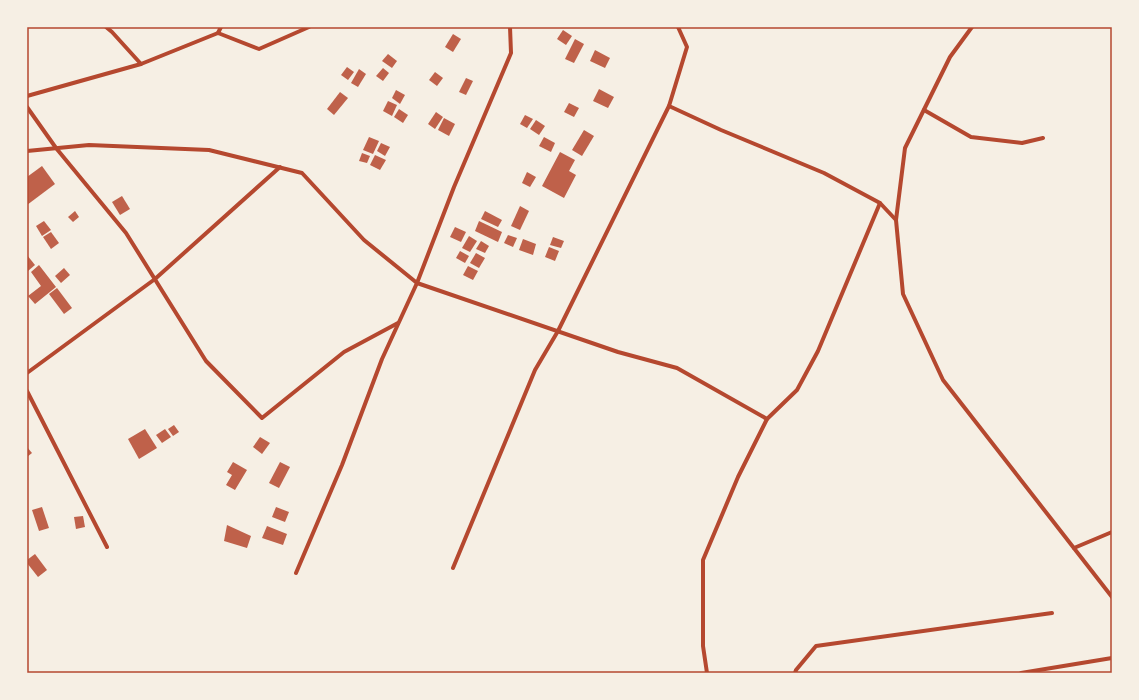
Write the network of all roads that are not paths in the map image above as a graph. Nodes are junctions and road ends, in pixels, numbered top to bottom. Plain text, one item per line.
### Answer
1 (106, 27) edge
2 (221, 27) edge
3 (310, 27) edge
4 (510, 27) edge
5 (678, 27) edge
6 (971, 28) edge
7 (218, 33) junction
8 (141, 64) junction
9 (27, 96) edge
10 (670, 106) junction
11 (27, 107) edge
12 (924, 110) junction
13 (1043, 138) dead end
14 (56, 148) junction
15 (27, 151) edge
16 (280, 167) junction
17 (880, 203) junction
18 (896, 220) junction
19 (155, 279) junction
20 (417, 283) junction
21 (399, 323) junction
22 (558, 331) junction
23 (27, 373) edge
24 (27, 391) edge
25 (767, 418) junction
26 (1112, 532) edge
27 (107, 547) dead end
28 (1074, 548) junction
29 (454, 568) dead end
30 (296, 573) dead end
31 (1112, 597) edge
32 (1052, 613) dead end
33 (1112, 658) edge
34 (707, 673) edge
35 (796, 673) edge
36 (1021, 673) edge

1 - 8 street
2 - 7 street
3 - 7 street
4 - 20 street
5 - 10 street
6 - 12 street
7 - 8 street
8 - 9 street
10 - 17 street
10 - 22 street
11 - 14 street
12 - 13 street
12 - 18 street
14 - 15 street
14 - 16 street
14 - 19 street
16 - 19 street
16 - 20 street
17 - 18 street
17 - 25 street
18 - 28 street
19 - 21 street
19 - 23 street
20 - 21 street
20 - 22 street
21 - 30 street
22 - 25 street
22 - 29 street
24 - 27 street
25 - 34 street
26 - 28 street
28 - 31 street
32 - 35 street
33 - 36 street

